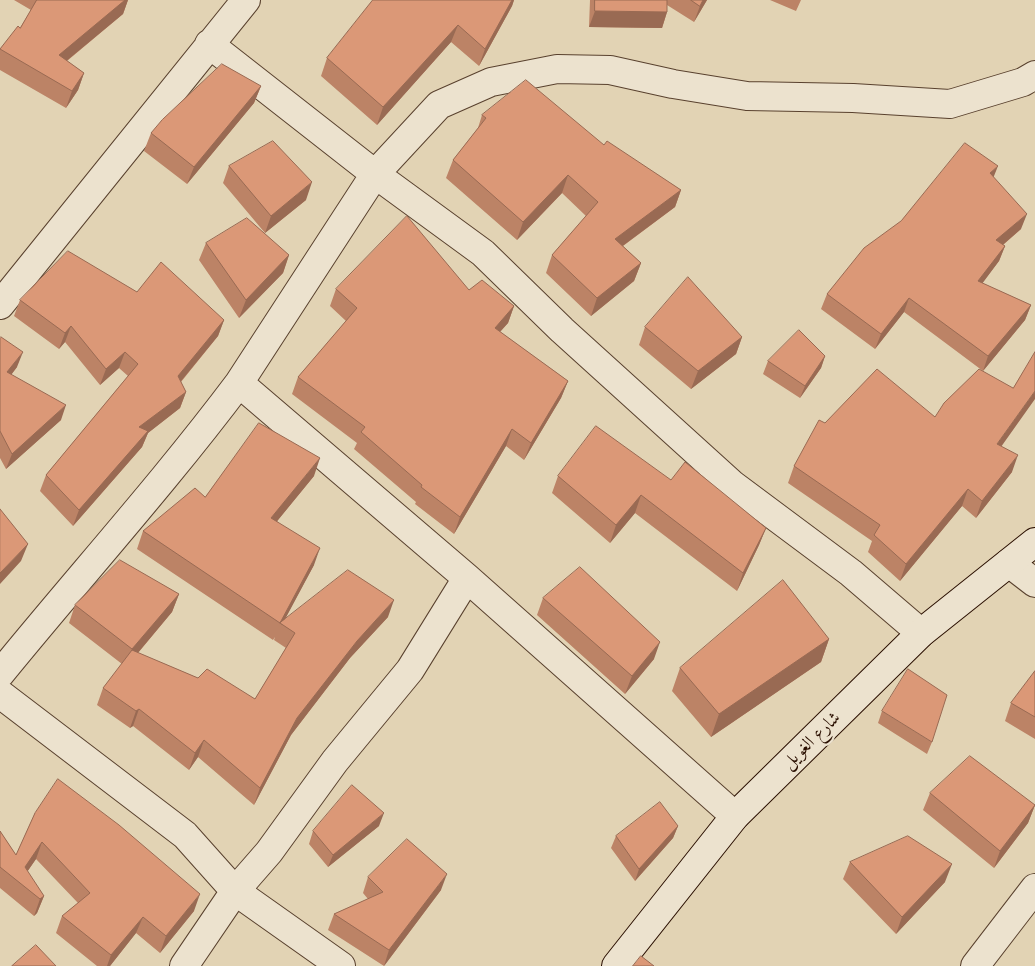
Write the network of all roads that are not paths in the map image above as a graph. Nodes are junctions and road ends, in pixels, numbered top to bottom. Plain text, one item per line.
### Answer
1 (246, 0) edge
2 (210, 44) junction
3 (1035, 76) edge
4 (375, 174) junction
5 (0, 305) edge
6 (239, 383) junction
7 (1035, 542) edge
8 (1009, 563) junction
9 (467, 578) junction
10 (1035, 583) edge
11 (921, 633) junction
12 (0, 674) edge
13 (0, 694) edge
14 (735, 816) junction
15 (1035, 888) edge
16 (235, 891) junction
17 (184, 966) edge
18 (341, 966) edge
19 (616, 966) edge
20 (975, 966) edge

1 - 2 street
2 - 4 street
2 - 5 street
3 - 4 street
4 - 6 street
4 - 11 street
6 - 9 street
6 - 12 street
7 - 8 street, شارع الغويل
8 - 10 street
8 - 11 street, شارع الغويل
9 - 14 street
9 - 16 street
11 - 14 street, شارع الغويل
13 - 16 street
14 - 19 street, شارع الغويل
15 - 20 street
16 - 17 street
16 - 18 street

